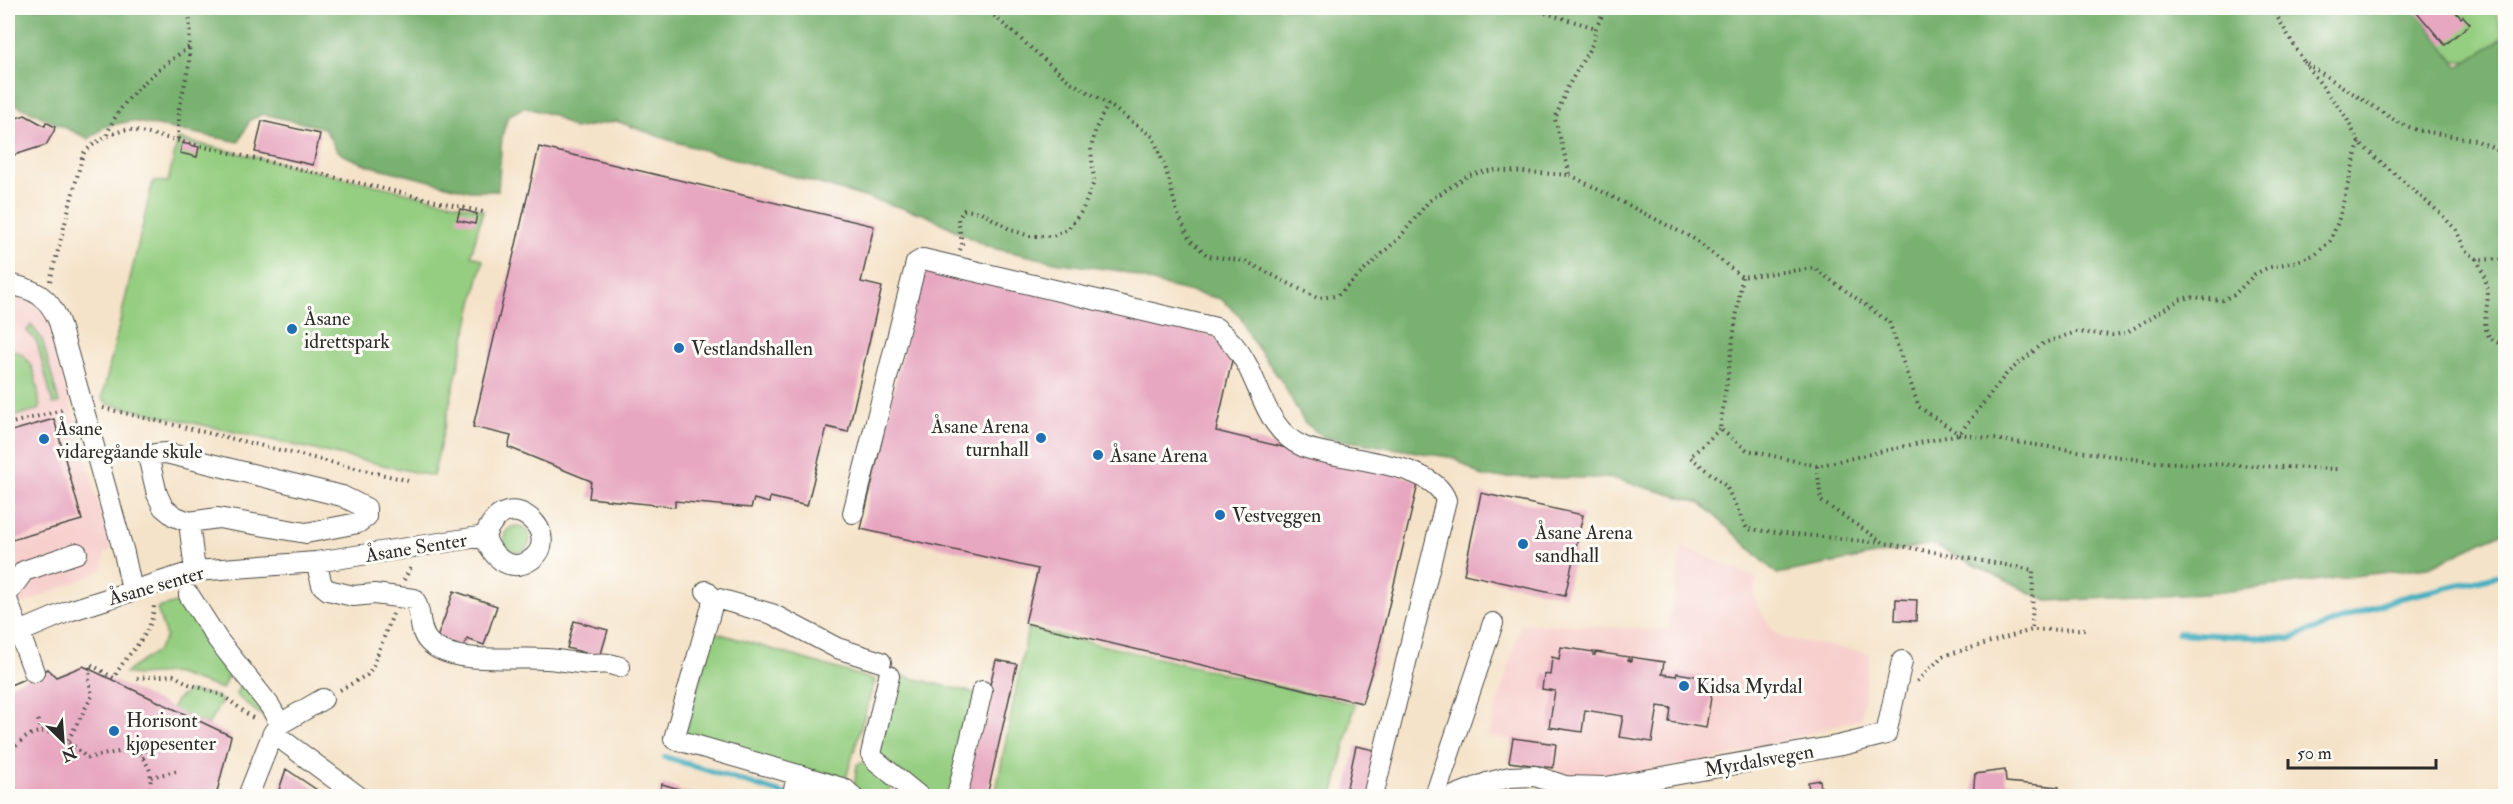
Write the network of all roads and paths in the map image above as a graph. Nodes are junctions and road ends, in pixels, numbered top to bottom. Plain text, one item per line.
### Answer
1 (190, 8) edge
2 (985, 8) edge
3 (1528, 8) edge
4 (1606, 8) edge
5 (2272, 8) edge
6 (1596, 28) junction
7 (190, 46) junction
8 (2304, 62) junction
9 (1108, 104) junction
10 (106, 135) junction
11 (178, 139) junction
12 (2359, 143) junction
13 (2505, 157) edge
14 (1570, 175) junction
15 (483, 212) dead end
16 (962, 244) dead end
17 (2477, 259) junction
18 (2505, 261) edge
19 (1742, 277) junction
20 (50, 282) dead end
21 (8, 284) edge
22 (2505, 345) edge
23 (99, 408) dead end
24 (67, 409) dead end
25 (8, 424) edge
26 (1720, 429) junction
27 (1959, 434) junction
28 (1817, 466) junction
29 (2337, 470) dead end
30 (410, 481) dead end
31 (853, 513) dead end
32 (189, 522) junction
33 (485, 536) dead end
34 (1884, 543) junction
35 (77, 553) dead end
36 (347, 558) joint
37 (316, 562) junction
38 (411, 567) dead end
39 (195, 571) junction
40 (132, 590) junction
41 (8, 593) edge
42 (189, 595) dead end
43 (394, 596) junction
44 (8, 602) edge
45 (154, 603) dead end
46 (1493, 622) dead end
47 (2089, 629) dead end
48 (2032, 630) junction
49 (13, 635) edge
50 (1902, 662) dead end
51 (620, 667) dead end
52 (34, 672) dead end
53 (137, 678) dead end
54 (982, 691) dead end
55 (323, 699) joint
56 (1892, 704) junction
57 (38, 720) dead end
58 (282, 725) junction
59 (42, 731) junction
60 (68, 740) junction
61 (159, 744) dead end
62 (8, 755) edge
63 (142, 758) junction
64 (180, 770) dead end
65 (151, 777) junction
66 (795, 786) edge
67 (148, 796) edge
68 (248, 796) edge
69 (358, 796) edge
70 (852, 796) edge
71 (919, 796) edge
72 (957, 796) edge
73 (1373, 796) edge
74 (1437, 796) edge
75 (1454, 796) edge

1 - 7 path
2 - 9 path
3 - 6 path
4 - 6 path
5 - 8 path
6 - 14 path
7 - 10 path
7 - 11 path
8 - 12 path
8 - 13 path
9 - 14 path
9 - 16 path
10 - 11 path
10 - 20 path
11 - 15 path
12 - 17 path
12 - 27 path
14 - 19 path
17 - 18 path
17 - 22 path
19 - 26 path
19 - 27 path
21 - 40 street
23 - 30 path
24 - 25 path
26 - 28 path
26 - 34 path
27 - 28 path
27 - 29 path
28 - 34 path
31 - 73 street
32 - 32 street
32 - 39 street
33 - 36 street, Åsane Senter
34 - 48 path
35 - 41 street
36 - 37 street, Åsane senter
37 - 39 street, Åsane senter
37 - 43 street
38 - 43 path
39 - 40 street, Åsane senter
40 - 49 street, Åsane senter
42 - 58 street
43 - 51 street
43 - 55 path
44 - 49 street
45 - 60 path
46 - 74 street
47 - 48 path
48 - 56 path
49 - 52 street
50 - 56 street, Myrdalsvegen
53 - 58 path
54 - 72 street
55 - 58 street
56 - 75 street, Myrdalsvegen
57 - 59 path
58 - 68 street
58 - 69 street
59 - 60 path
59 - 62 path
60 - 63 path
61 - 63 path
63 - 65 path
64 - 65 path
65 - 67 path
66 - 70 street
66 - 71 street

